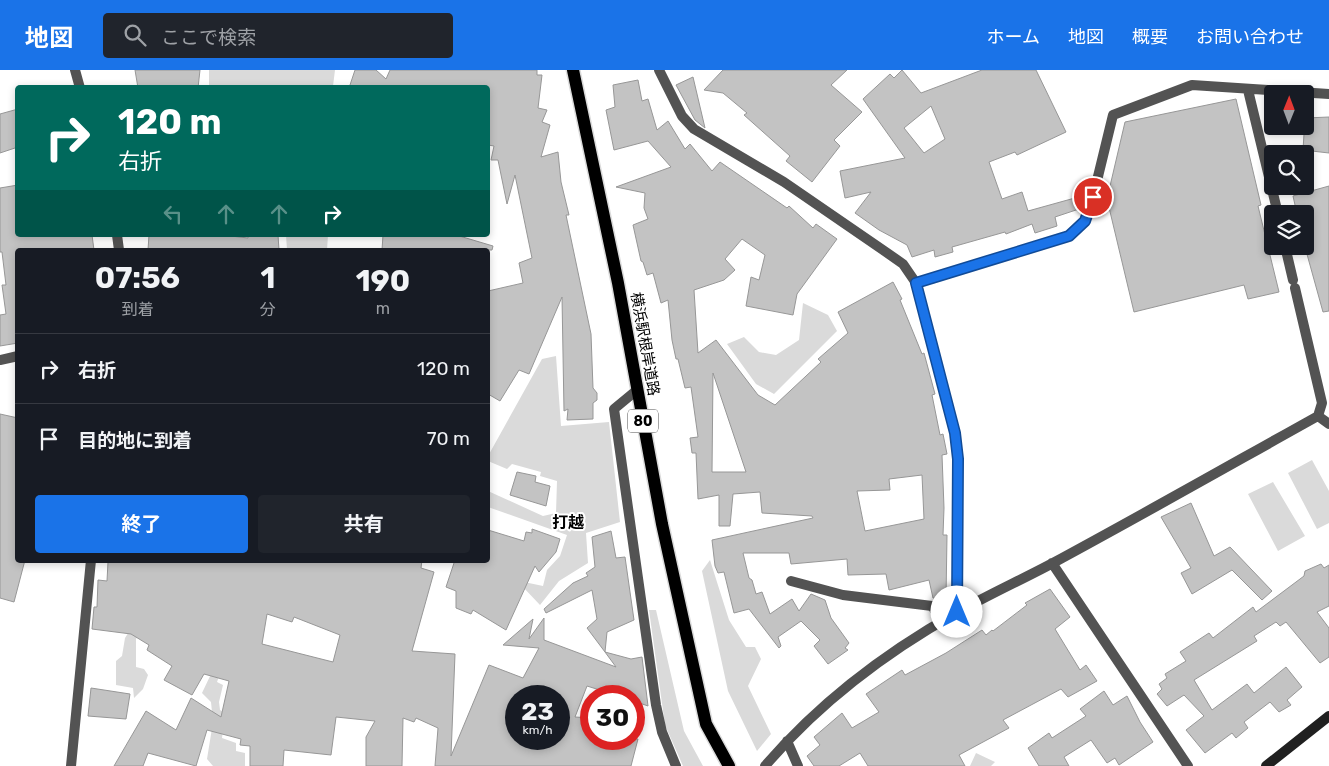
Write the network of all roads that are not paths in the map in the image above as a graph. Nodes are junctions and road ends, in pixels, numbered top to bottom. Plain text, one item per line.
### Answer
1 (75, 70) edge
2 (573, 70) edge
3 (659, 70) edge
4 (79, 85) edge
5 (1248, 90) junction
6 (1329, 94) edge
7 (1276, 205) edge
8 (1287, 255) edge
9 (916, 283) junction
10 (15, 357) edge
11 (0, 360) edge
12 (637, 390) junction
13 (1318, 416) junction
14 (1329, 424) edge
15 (91, 563) edge
16 (1052, 564) junction
17 (791, 581) dead end
18 (957, 612) junction
19 (942, 621) junction
20 (1329, 716) edge
21 (787, 741) junction
22 (71, 766) edge
23 (676, 766) edge
24 (729, 766) edge
25 (765, 766) edge
26 (798, 766) edge
27 (1188, 766) edge
28 (1266, 766) edge

1 - 4 street
2 - 12 main road, 横浜駅根岸道路 / 80
3 - 9 street
5 - 6 street
5 - 7 street
5 - 9 street
8 - 13 street
9 - 18 street
10 - 11 street
12 - 23 street
12 - 24 main road, 横浜駅根岸道路 / 80
13 - 14 street
13 - 16 street
15 - 22 street
16 - 18 street
16 - 27 street
17 - 19 street
18 - 19 street
19 - 21 street
20 - 28 street
21 - 25 street
21 - 26 street

